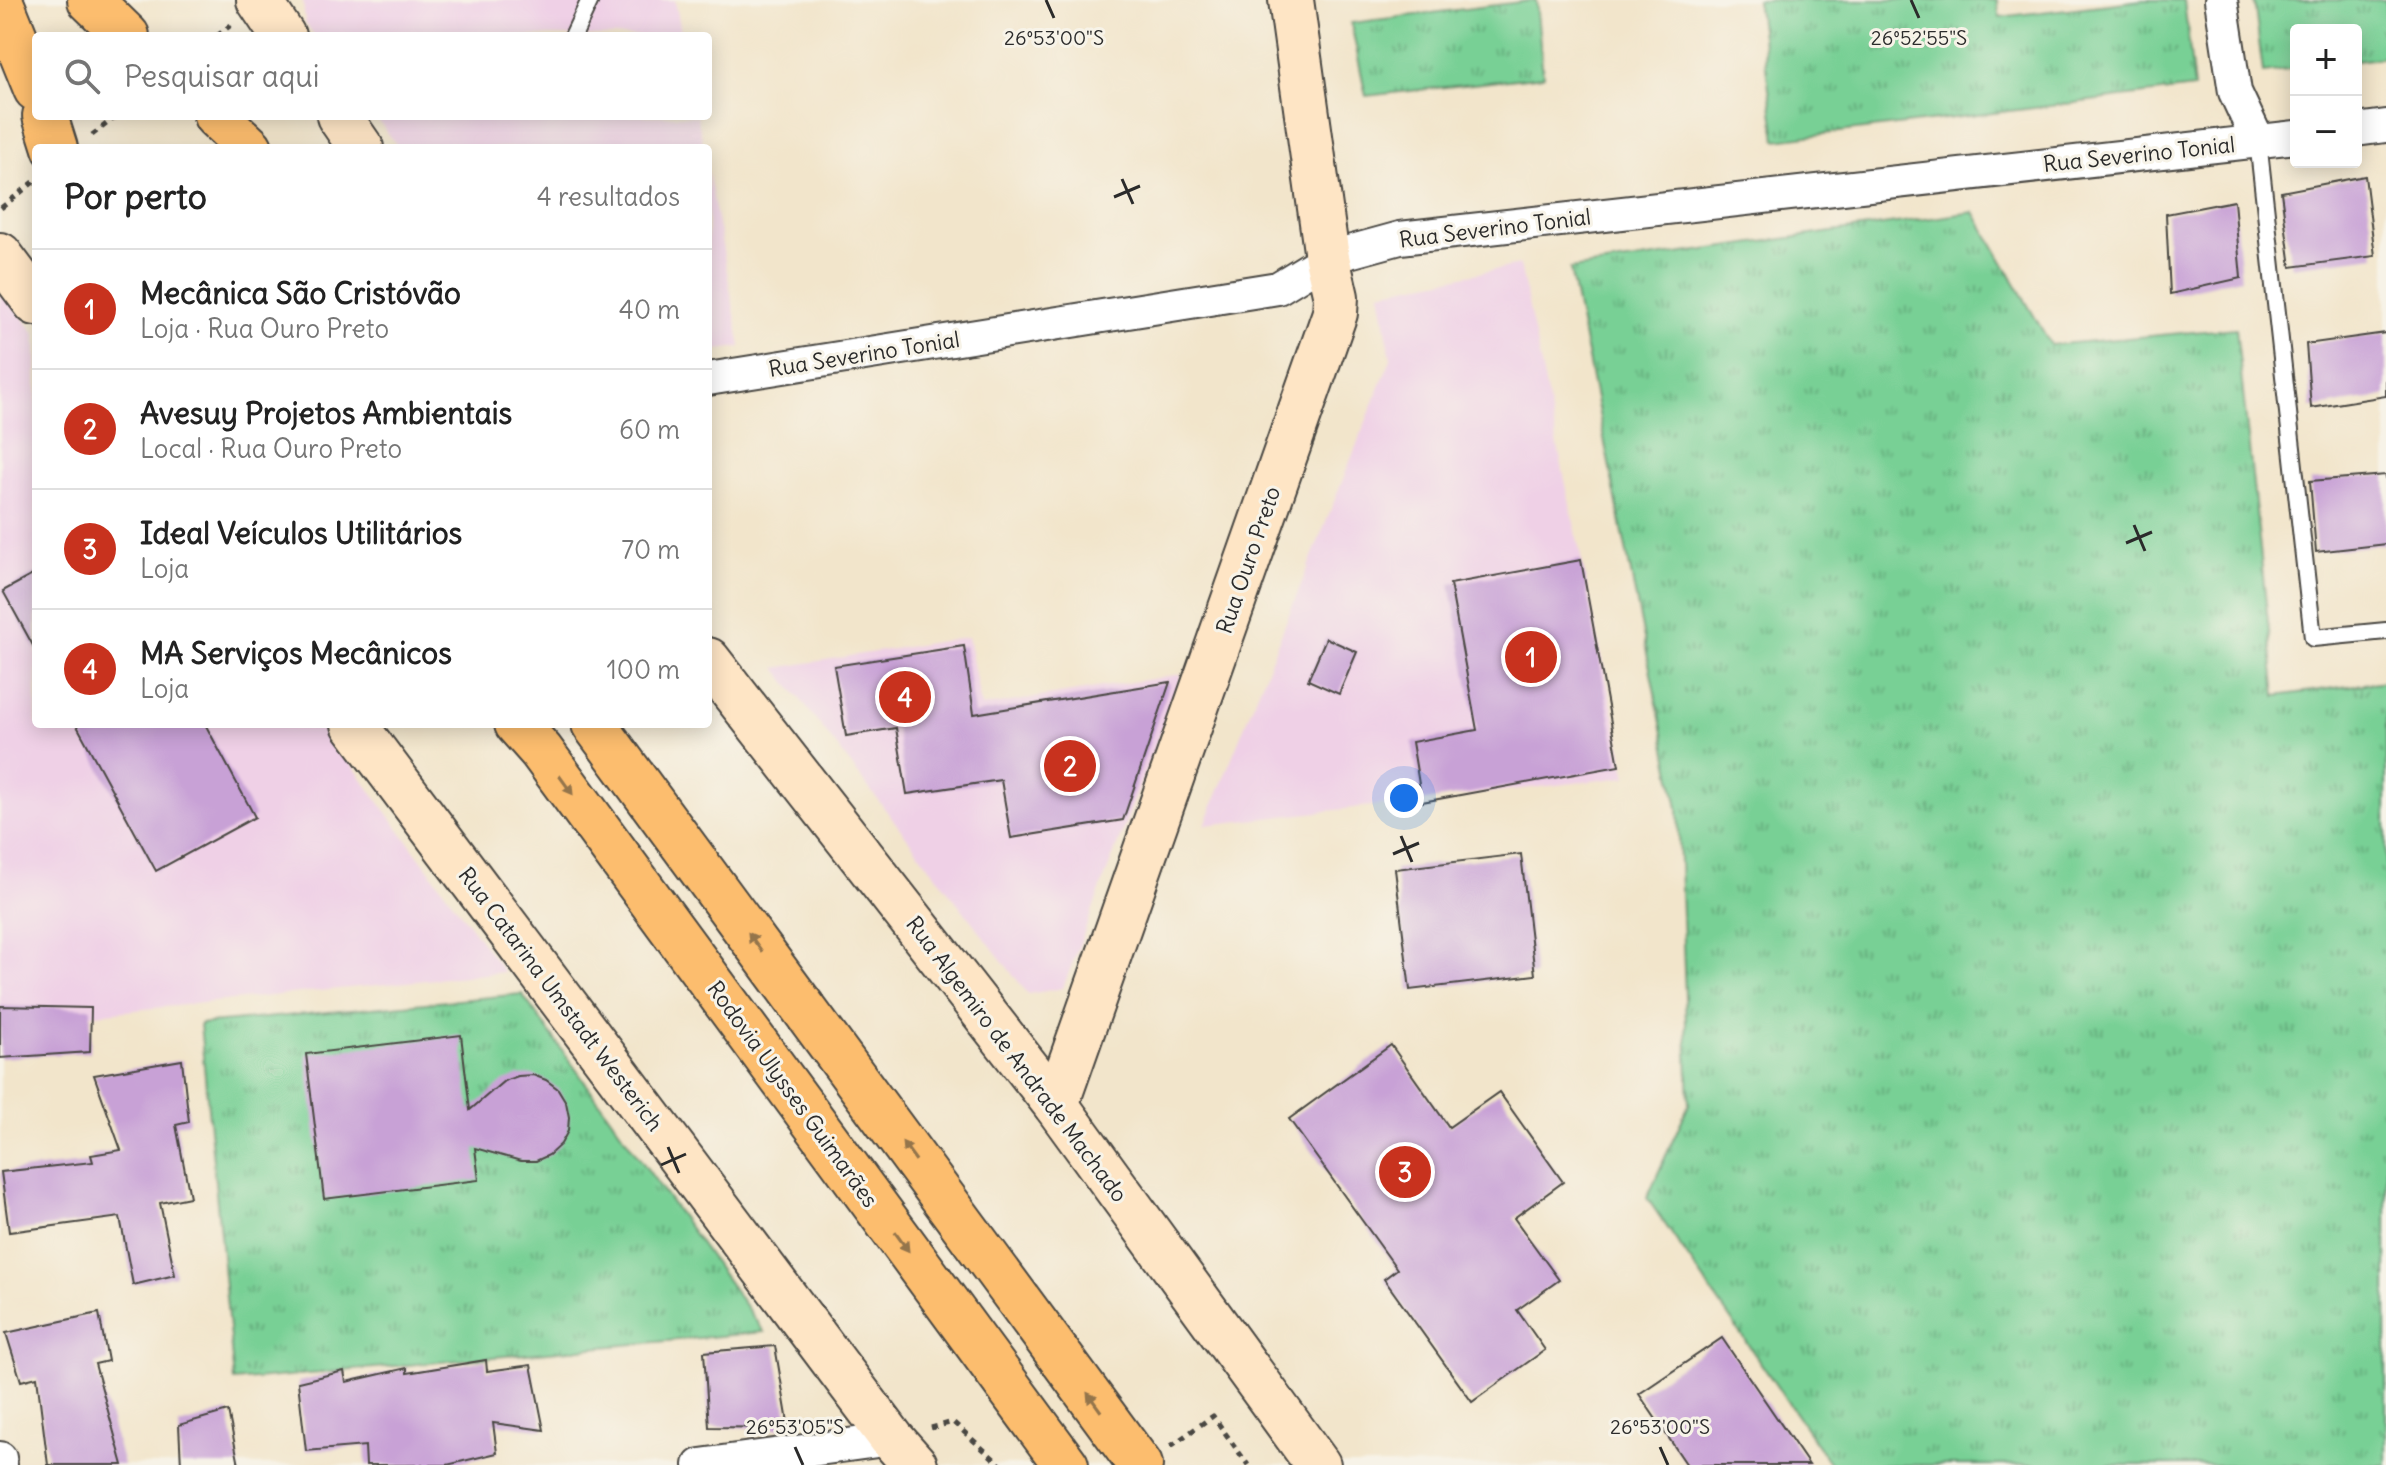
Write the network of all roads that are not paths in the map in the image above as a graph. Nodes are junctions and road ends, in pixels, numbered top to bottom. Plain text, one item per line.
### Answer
1 (0, 0) edge
2 (90, 0) edge
3 (259, 0) edge
4 (590, 0) edge
5 (1291, 0) edge
6 (2221, 0) edge
7 (123, 32) edge
8 (280, 32) edge
9 (575, 32) edge
10 (32, 79) edge
11 (49, 120) edge
12 (220, 120) edge
13 (342, 120) edge
14 (2386, 126) edge
15 (2362, 129) edge
16 (2290, 138) edge
17 (2258, 141) junction
18 (72, 143) edge
19 (246, 144) edge
20 (358, 144) edge
21 (0, 255) edge
22 (1327, 258) junction
23 (32, 298) edge
24 (712, 378) edge
25 (2386, 631) edge
26 (712, 665) edge
27 (357, 728) edge
28 (521, 728) edge
29 (597, 728) edge
30 (1056, 1105) junction
31 (903, 1452) edge
32 (1154, 1457) edge
33 (0, 1458) edge
34 (1, 1465) edge
35 (700, 1465) edge
36 (1066, 1465) edge
37 (1318, 1465) edge

1 - 10 highway
2 - 7 highway
3 - 8 street
4 - 9 lane
5 - 22 street, Rua Ouro Preto
6 - 17 street
11 - 18 highway
12 - 19 highway
13 - 20 street
14 - 15 street
16 - 17 street, Rua Severino Tonial
17 - 22 street, Rua Severino Tonial
17 - 25 lane
21 - 23 street
22 - 24 street, Rua Severino Tonial
22 - 30 street, Rua Ouro Preto
26 - 30 street, Rua Algemiro de Andrade Machado
27 - 31 street, Rua Catarina Umstadt Westerich
28 -> 36 highway, Rodovia Ulysses Guimarães
32 -> 29 highway
30 - 37 street, Rua Algemiro de Andrade Machado
31 - 35 street
33 - 34 street

